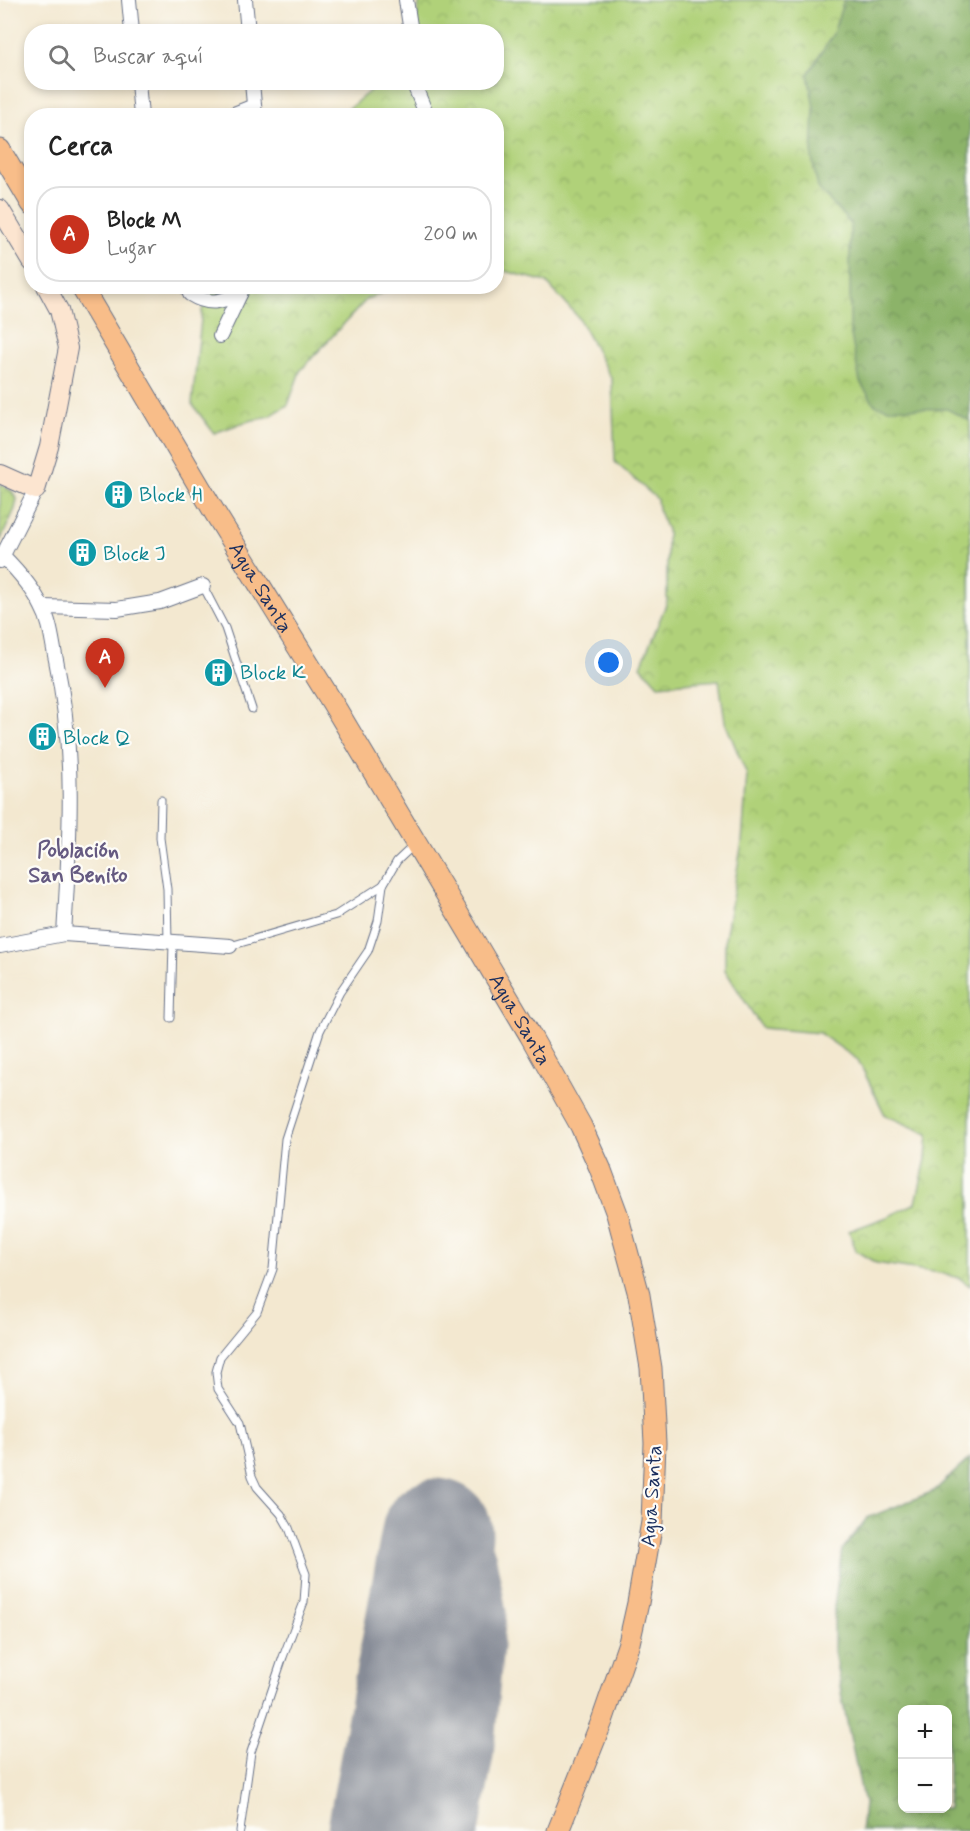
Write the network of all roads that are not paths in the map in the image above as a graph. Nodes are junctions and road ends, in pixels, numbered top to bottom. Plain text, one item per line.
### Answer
1 (129, 0) edge
2 (245, 0) edge
3 (406, 0) edge
4 (131, 24) edge
5 (247, 24) edge
6 (410, 24) edge
7 (139, 90) edge
8 (256, 90) edge
9 (416, 90) edge
10 (140, 108) edge
11 (254, 108) edge
12 (424, 108) edge
13 (0, 150) edge
14 (24, 190) edge
15 (0, 209) edge
16 (24, 249) edge
17 (50, 294) edge
18 (86, 294) edge
19 (190, 294) edge
20 (235, 294) edge
21 (239, 294) edge
22 (220, 336) dead end
23 (0, 474) edge
24 (36, 490) junction
25 (2, 558) edge
26 (203, 586) joint
27 (43, 607) junction
28 (252, 709) dead end
29 (161, 800) dead end
30 (415, 844) junction
31 (383, 885) junction
32 (64, 934) junction
33 (170, 943) junction
34 (0, 946) edge
35 (230, 946) joint
36 (171, 1018) dead end
37 (240, 1831) edge
38 (558, 1831) edge

1 - 4 street
2 - 5 street
3 - 6 street
7 - 10 street
8 - 11 street
9 - 12 street
13 - 14 main road
15 - 16 street
17 - 24 street
18 - 30 main road, Agua Santa
19 - 20 street
21 - 22 street
23 - 24 street
24 - 25 street
25 - 27 street
26 - 27 street
26 - 28 lane
27 - 32 street
29 - 33 lane
30 - 31 lane
30 - 38 main road, Agua Santa
31 - 35 lane
31 - 37 lane
32 - 33 street
32 - 34 street
33 - 35 street
33 - 36 lane

